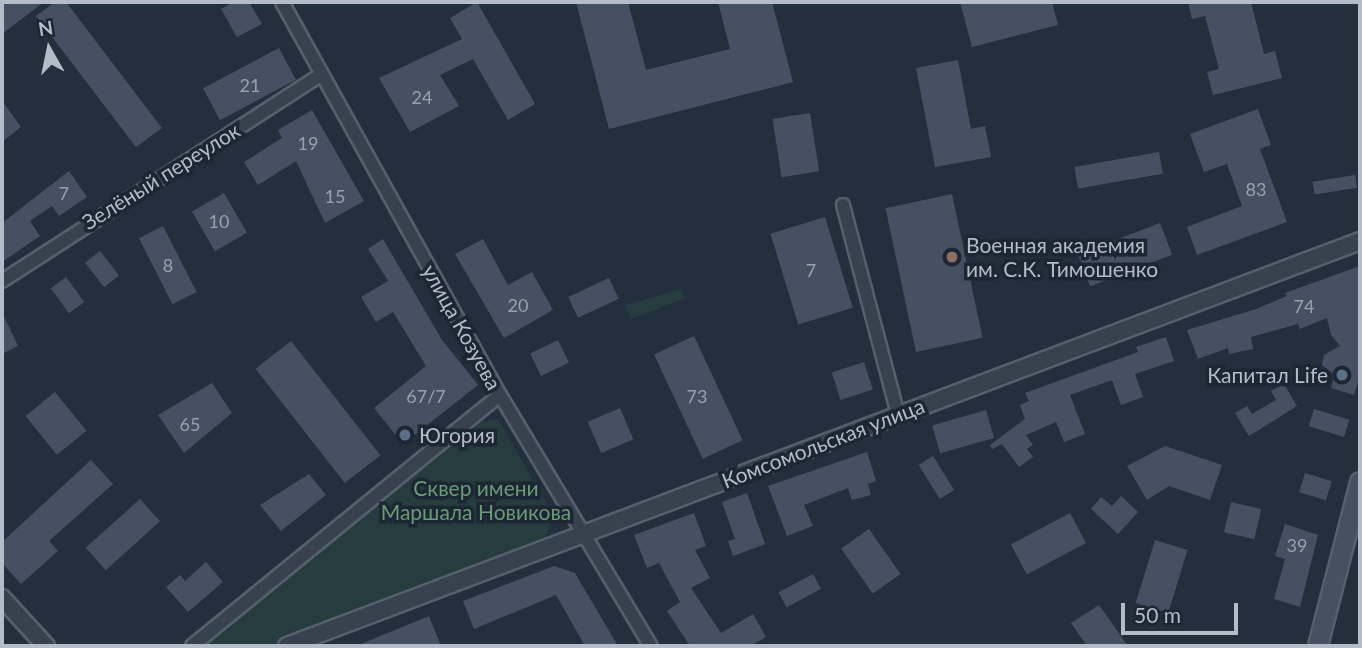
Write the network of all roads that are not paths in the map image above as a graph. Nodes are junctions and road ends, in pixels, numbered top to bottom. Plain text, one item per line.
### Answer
1 (282, 2) edge
2 (321, 74) junction
3 (843, 205) dead end
4 (1360, 241) edge
5 (2, 281) edge
6 (500, 395) junction
7 (898, 415) junction
8 (1360, 482) edge
9 (582, 534) junction
10 (2, 598) edge
11 (46, 646) edge
12 (192, 646) edge
13 (287, 646) edge
14 (651, 646) edge
15 (1318, 646) edge

1 - 2 street, улица Козуева
2 - 5 street, Зелёный переулок
2 - 6 street, улица Козуева
3 - 7 street
4 - 7 street, Комсомольская улица
6 - 9 street, улица Козуева
6 - 12 street
7 - 9 street, Комсомольская улица
8 - 15 main road
9 - 13 street, Комсомольская улица
9 - 14 street, улица Козуева
10 - 11 street

